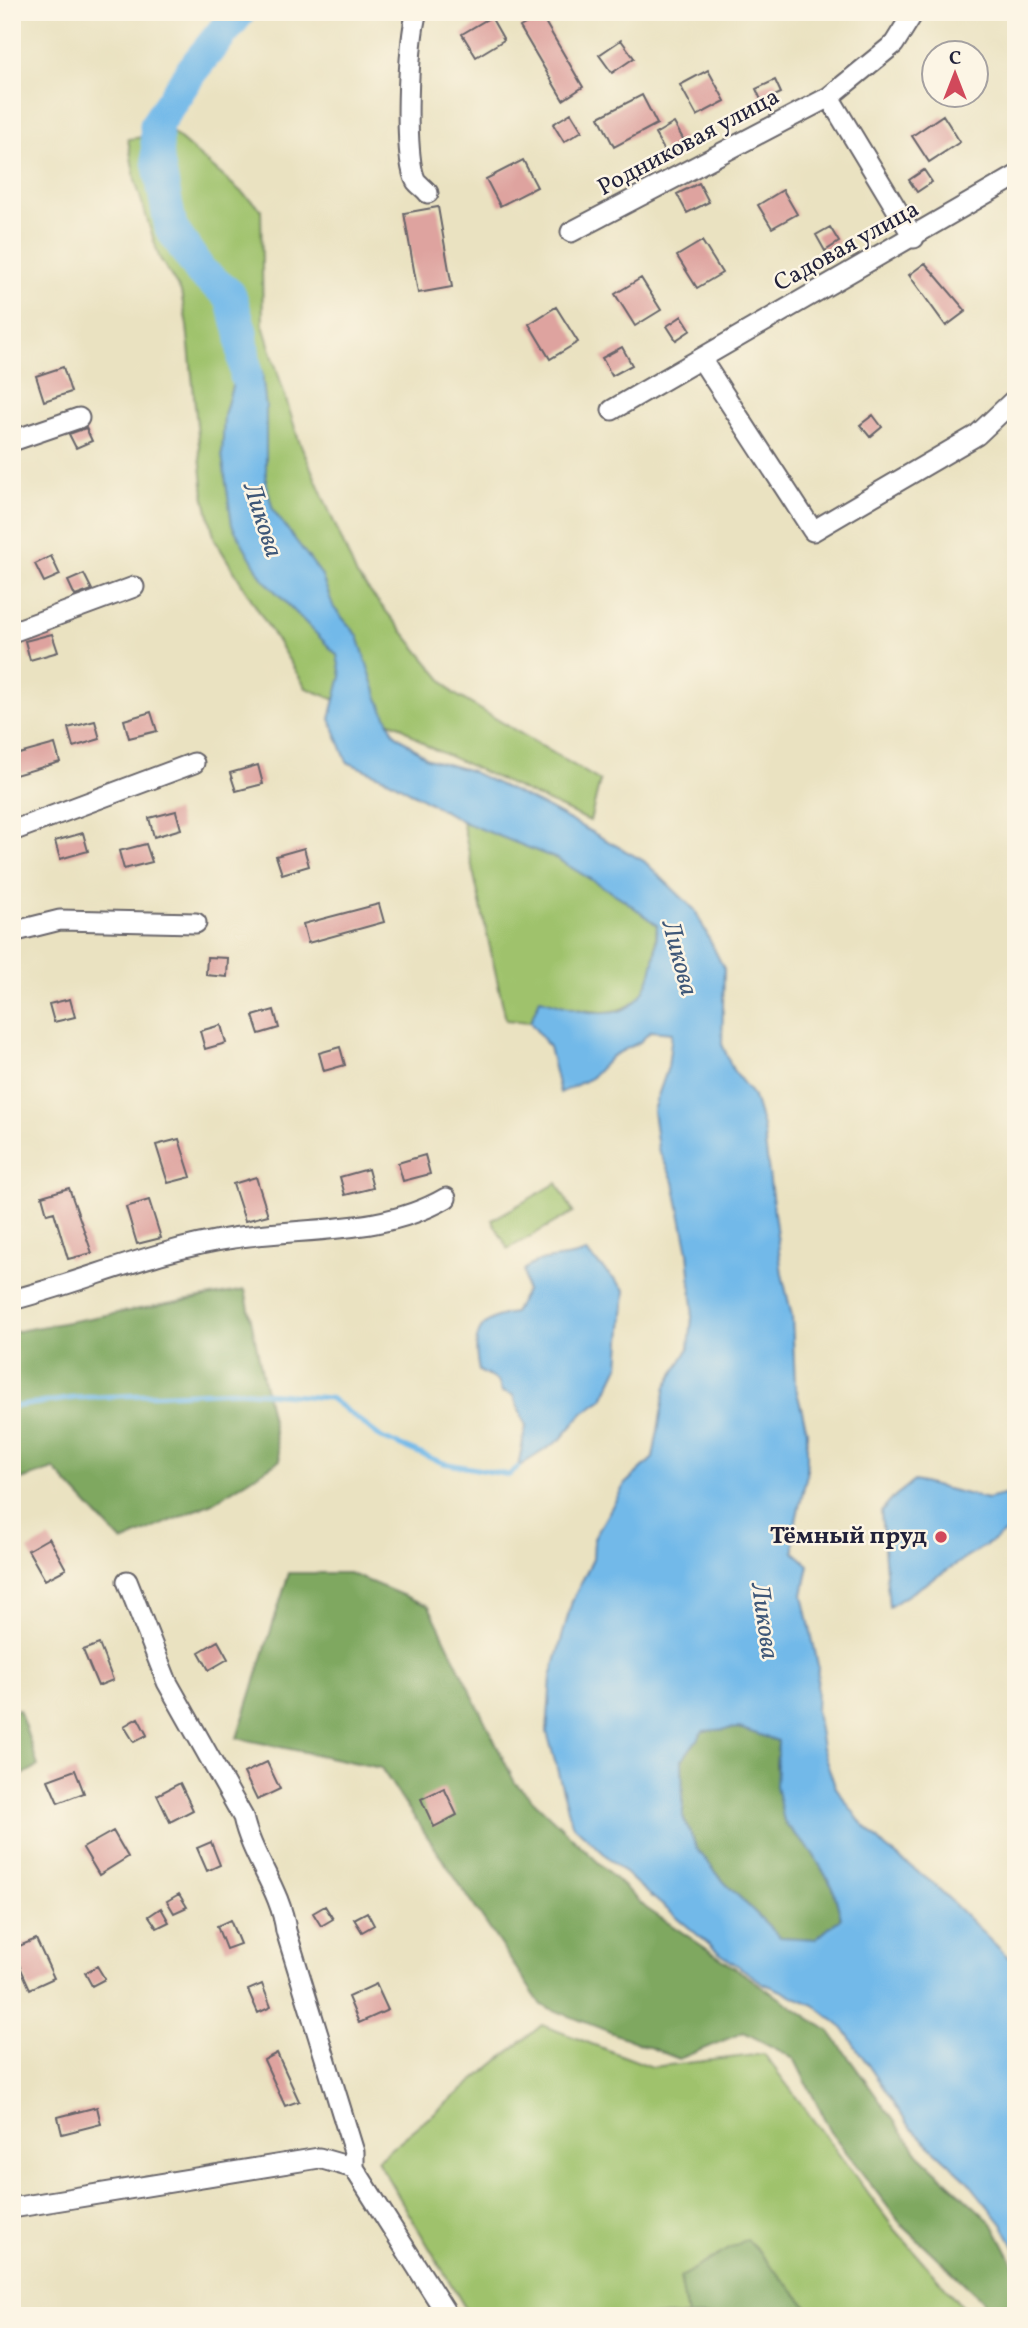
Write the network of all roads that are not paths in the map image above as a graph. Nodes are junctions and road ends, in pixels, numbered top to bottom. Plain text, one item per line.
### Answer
1 (416, 12) edge
2 (914, 12) edge
3 (829, 97) junction
4 (1016, 176) edge
5 (428, 192) dead end
6 (571, 232) dead end
7 (914, 238) junction
8 (701, 359) junction
9 (1016, 398) edge
10 (612, 411) dead end
11 (79, 418) dead end
12 (12, 441) edge
13 (134, 587) dead end
14 (12, 632) edge
15 (194, 763) dead end
16 (12, 831) edge
17 (196, 923) dead end
18 (12, 932) edge
19 (446, 1198) dead end
20 (12, 1300) edge
21 (127, 1581) dead end
22 (354, 2168) junction
23 (12, 2208) edge
24 (448, 2316) edge

1 - 5 street
2 - 3 street, Родниковая улица
3 - 6 street, Родниковая улица
3 - 7 street
4 - 7 street, Садовая улица
7 - 8 street, Садовая улица
8 - 9 street
8 - 10 street, Садовая улица
11 - 12 street
13 - 14 street
15 - 16 street
17 - 18 street
19 - 20 street
21 - 22 street
22 - 23 street
22 - 24 street

